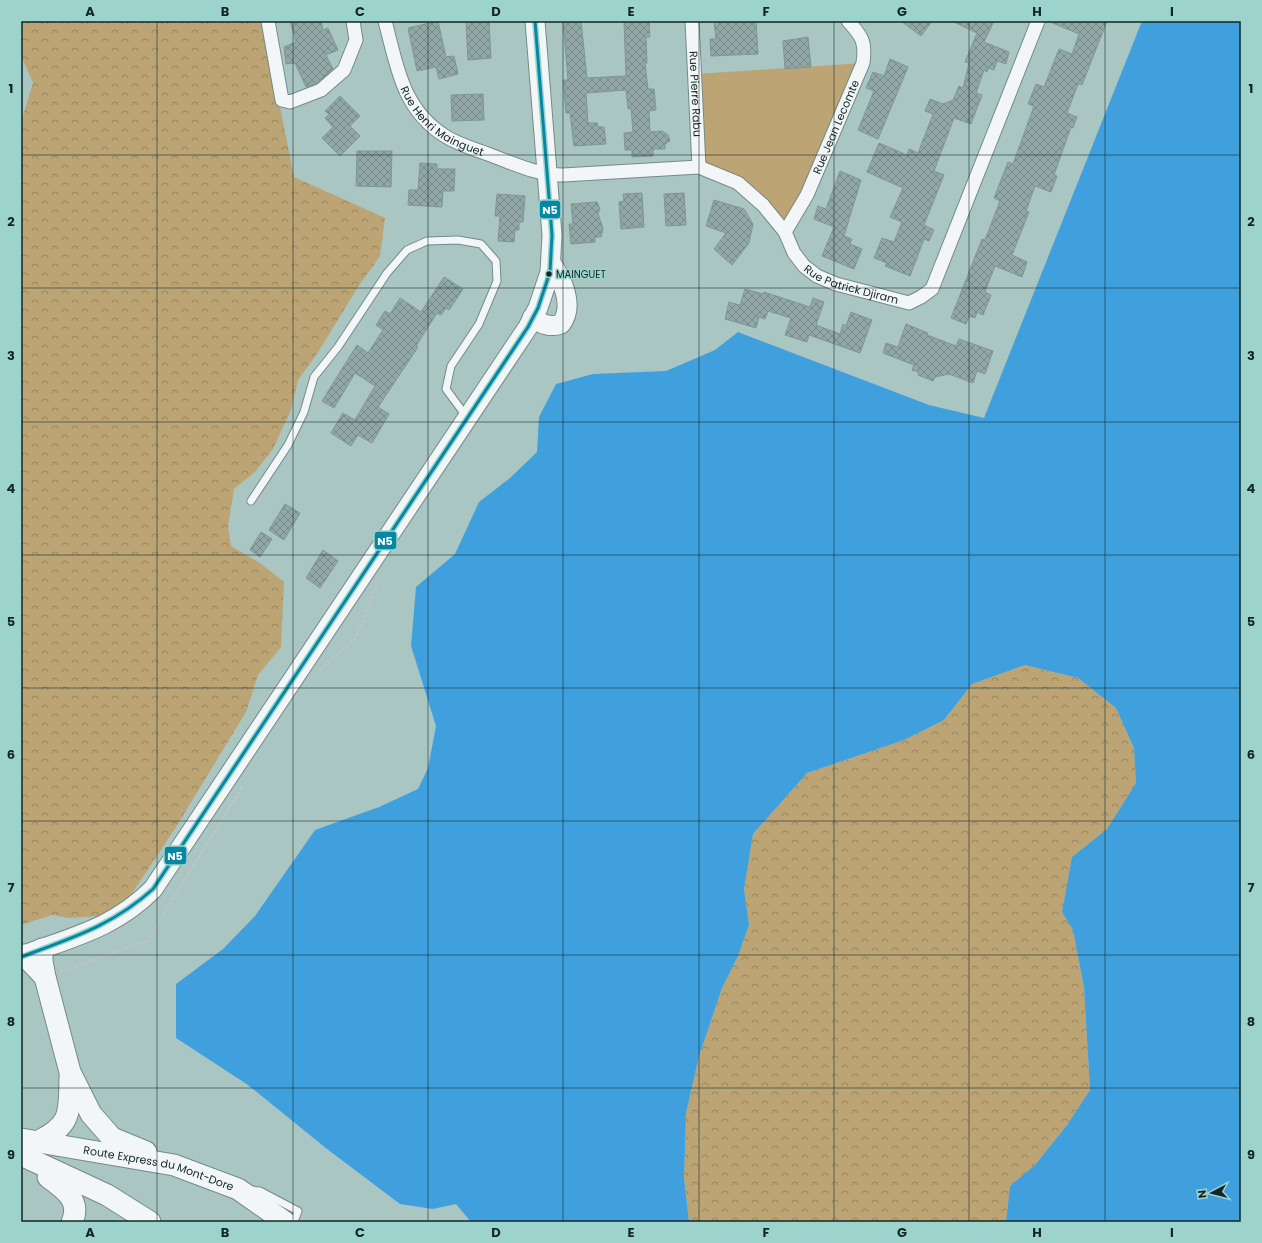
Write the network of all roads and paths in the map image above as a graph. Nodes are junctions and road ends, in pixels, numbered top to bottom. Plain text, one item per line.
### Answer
1 (268, 21) edge
2 (353, 21) edge
3 (385, 21) edge
4 (535, 21) edge
5 (692, 21) edge
6 (848, 21) edge
7 (1038, 21) edge
8 (699, 167) junction
9 (548, 174) junction
10 (785, 232) junction
11 (551, 263) junction
12 (532, 318) junction
13 (468, 418) junction
14 (251, 501) dead end
15 (29, 954) edge
16 (70, 1072) junction
17 (30, 1140) edge
18 (24, 1157) edge
19 (174, 1165) junction
20 (238, 1189) junction
21 (72, 1222) edge
22 (150, 1222) edge
23 (285, 1222) edge
24 (294, 1222) edge

1 - 2 street
3 - 9 street, Rue Henri Mainguet
4 - 9 main road
5 - 8 street, Rue Pierre Rabu
6 - 10 street, Rue Jean Lecomte
7 - 10 street, Rue Patrick Djiram
8 - 9 street, Rue Patrick Djiram
8 - 10 street, Rue Patrick Djiram
9 - 11 main road
11 - 12 main road
11 - 12 main road
12 - 13 main road
13 - 14 lane
13 - 15 main road
15 - 16 main road
16 - 17 main road
16 - 19 main road
17 - 19 main road, Route Express du Mont-Dore
18 - 21 main road
18 - 22 main road
19 - 20 main road, Route Express du Mont-Dore
20 - 23 main road, Route Express du Mont-Dore
20 - 24 lane

